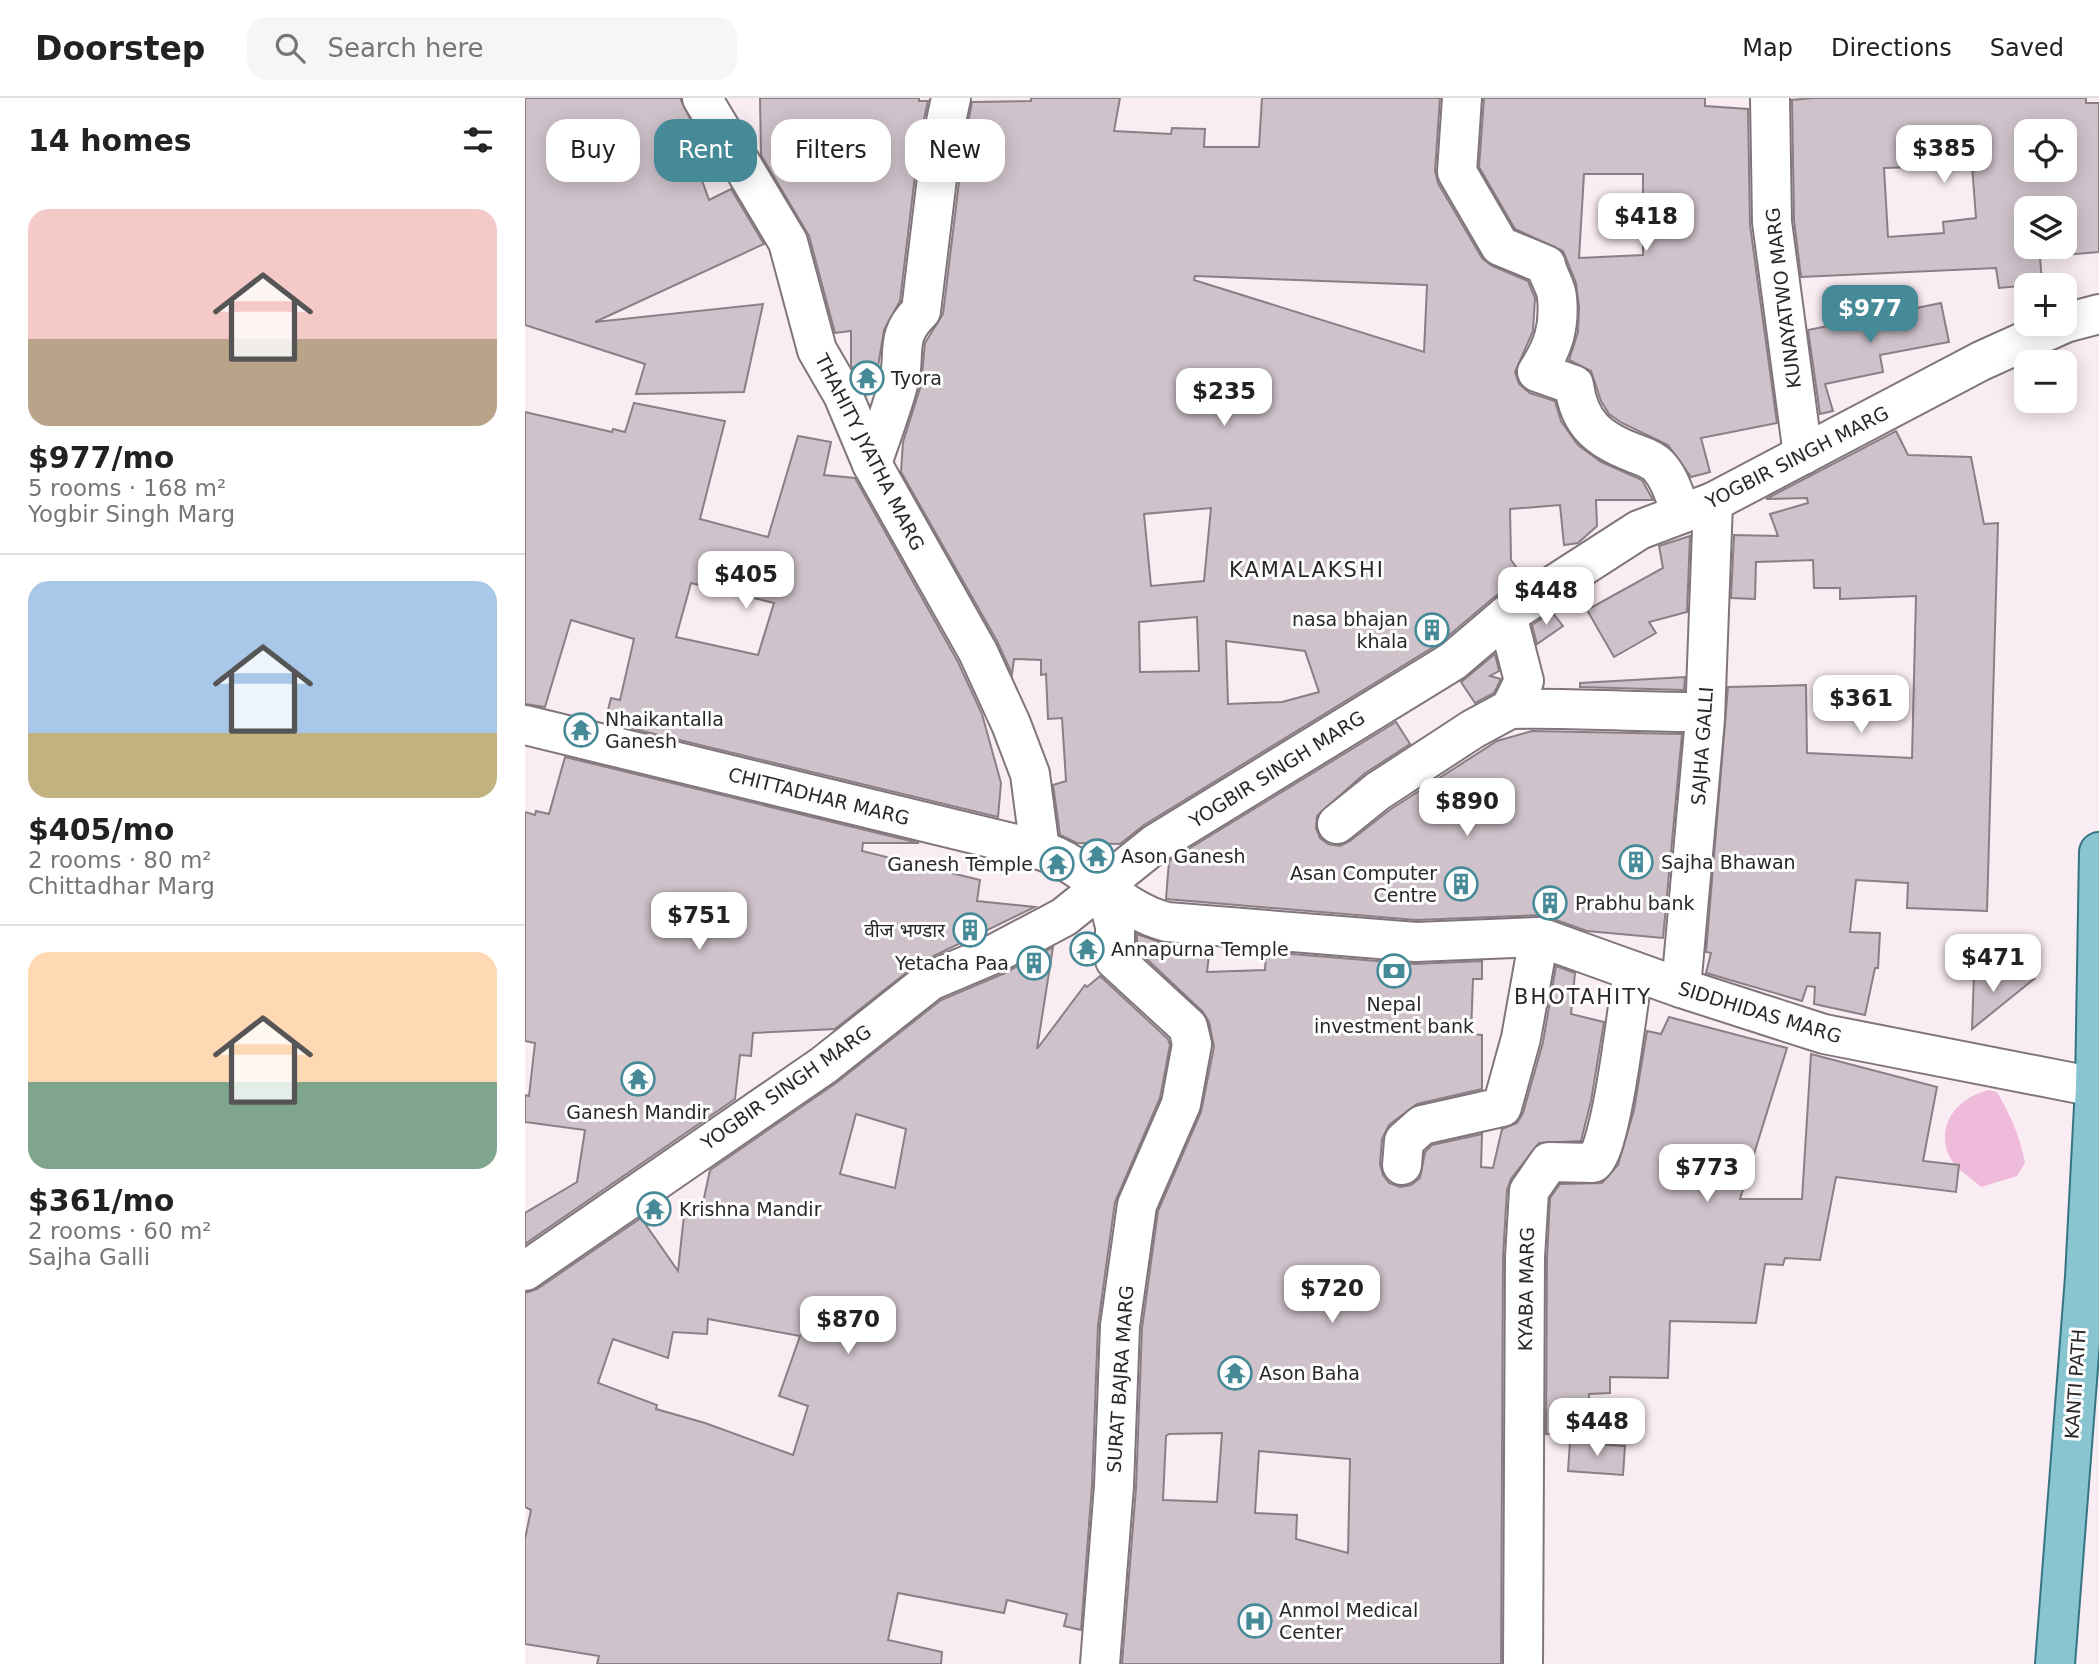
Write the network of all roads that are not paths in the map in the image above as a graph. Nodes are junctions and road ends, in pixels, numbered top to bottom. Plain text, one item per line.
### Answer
1 (702, 98) edge
2 (951, 98) edge
3 (1462, 98) edge
4 (1770, 98) edge
5 (2099, 314) edge
6 (2077, 320) edge
7 (2036, 336) edge
8 (1803, 455) junction
9 (872, 464) junction
10 (1697, 508) junction
11 (1507, 615) junction
12 (1510, 709) junction
13 (1705, 712) junction
14 (525, 725) edge
15 (1337, 824) dead end
16 (1040, 850) junction
17 (2099, 852) edge
18 (1105, 887) junction
19 (1539, 937) junction
20 (1633, 971) junction
21 (1681, 988) junction
22 (2097, 1088) edge
23 (1402, 1165) dead end
24 (2092, 1266) edge
25 (525, 1271) edge
26 (1100, 1664) edge
27 (1523, 1664) edge
28 (2055, 1664) edge

1 - 9 street, THAHITY JYATHA MARG
2 - 9 street
3 - 10 street
4 - 8 street, KUNAYATWO MARG
5 - 6 street, YOGBIR SINGH MARG
7 - 8 street, YOGBIR SINGH MARG
8 - 10 street, YOGBIR SINGH MARG
9 - 16 street, THAHITY JYATHA MARG
10 - 11 street, YOGBIR SINGH MARG
10 - 13 street, SAJHA GALLI
11 - 12 street
11 - 18 street, YOGBIR SINGH MARG
12 - 13 street
12 - 15 street
13 - 21 street, SAJHA GALLI
14 - 16 street, CHITTADHAR MARG
16 - 18 street, CHITTADHAR MARG
17 - 22 main road, KANTI PATH
18 - 19 street, SIDDHIDAS MARG
18 - 25 street, YOGBIR SINGH MARG
18 - 26 street, SURAT BAJRA MARG
19 - 20 street, SIDDHIDAS MARG
19 - 23 street
20 - 21 street, SIDDHIDAS MARG
20 - 27 street, KYABA MARG
21 - 22 street, SIDDHIDAS MARG
22 - 24 main road, KANTI PATH
24 - 28 main road, KANTI PATH

